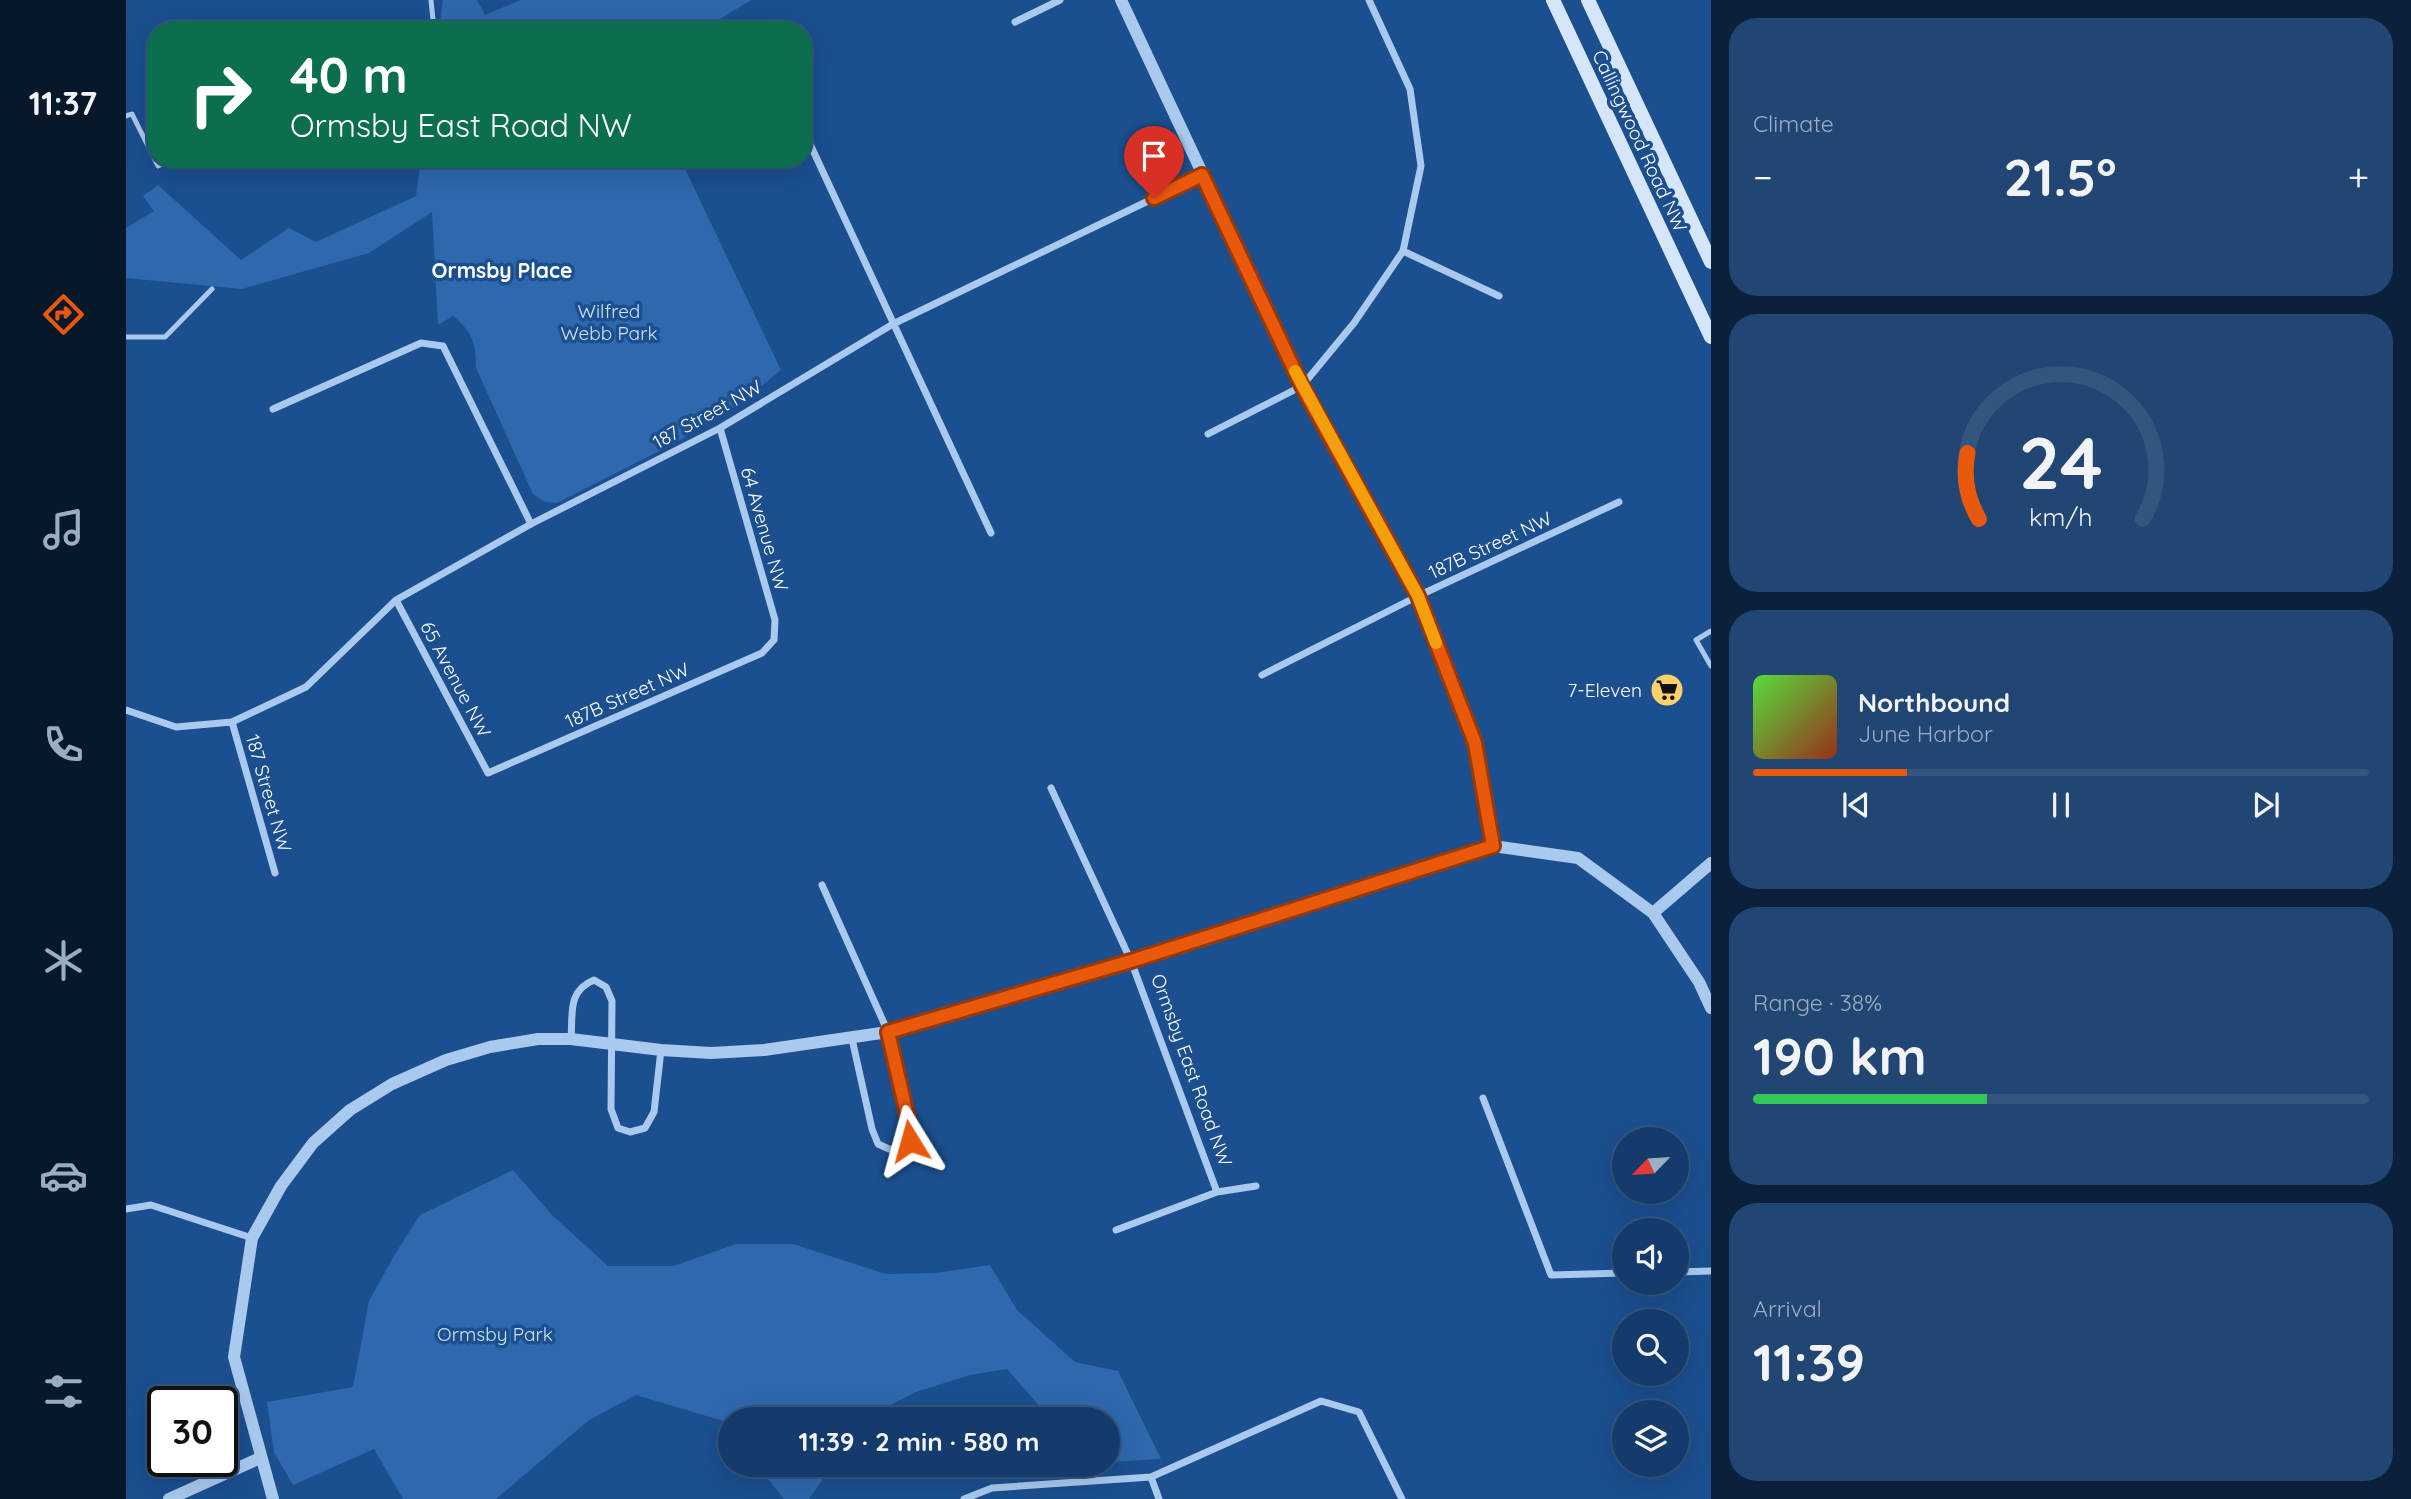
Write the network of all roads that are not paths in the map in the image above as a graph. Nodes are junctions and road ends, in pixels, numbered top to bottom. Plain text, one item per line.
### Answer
1 (431, 0) edge
2 (1060, 0) edge
3 (1121, 0) edge
4 (1369, 0) edge
5 (1553, 0) edge
6 (1588, 0) edge
7 (433, 21) edge
8 (1015, 22) dead end
9 (126, 117) edge
10 (147, 144) edge
11 (812, 148) edge
12 (1202, 175) junction
13 (1403, 251) junction
14 (1711, 262) edge
15 (212, 289) dead end
16 (1499, 296) dead end
17 (893, 324) junction
18 (126, 337) edge
19 (1711, 337) edge
20 (1302, 386) junction
21 (273, 409) dead end
22 (720, 428) junction
23 (1208, 434) dead end
24 (1619, 502) dead end
25 (531, 524) junction
26 (991, 533) dead end
27 (1418, 596) junction
28 (396, 600) junction
29 (1711, 631) edge
30 (774, 640) joint
31 (1710, 661) edge
32 (1262, 675) dead end
33 (126, 710) edge
34 (232, 722) junction
35 (488, 773) joint
36 (1051, 788) dead end
37 (1493, 846) junction
38 (1711, 863) edge
39 (275, 873) dead end
40 (822, 885) dead end
41 (1653, 913) junction
42 (1131, 961) junction
43 (1711, 1008) edge
44 (888, 1032) junction
45 (571, 1039) junction
46 (852, 1039) junction
47 (610, 1043) junction
48 (662, 1050) junction
49 (1483, 1098) dead end
50 (1256, 1186) dead end
51 (1217, 1192) junction
52 (126, 1209) edge
53 (1116, 1230) dead end
54 (252, 1238) junction
55 (1711, 1271) edge
56 (1689, 1272) edge
57 (1612, 1273) edge
58 (260, 1458) junction
59 (1152, 1477) junction
60 (169, 1499) edge
61 (273, 1499) edge
62 (964, 1499) edge
63 (1159, 1499) edge
64 (1402, 1499) edge

1 - 7 lane
2 - 8 street
3 - 12 street
4 - 13 street
5 - 19 main road, Callingwood Road NW
6 - 14 main road, Callingwood Road NW
9 - 10 lane
11 - 17 street
12 - 17 street, 187 Street NW
12 - 20 street
13 - 16 street
13 - 20 street
15 - 18 lane
17 - 22 street, 187 Street NW
17 - 26 street
20 - 23 street
20 - 27 street
21 - 25 street
22 - 25 street, 187 Street NW
22 - 30 street, 64 Avenue NW
24 - 27 street, 187B Street NW
25 - 28 street, 187 Street NW
27 - 32 street, 187B Street NW
27 - 37 street
28 - 34 street, 187 Street NW
28 - 35 street, 65 Avenue NW
29 - 31 lane
30 - 35 street, 187B Street NW
33 - 34 street, 187 Street NW
34 - 39 street, 187 Street NW
36 - 42 street, Ormsby East Road NW
37 - 41 street, Ormsby East Road NW
37 - 42 street, Ormsby East Road NW
38 - 41 street
40 - 44 street
41 - 43 street
42 - 44 street, Ormsby East Road NW
42 - 51 street, Ormsby East Road NW
44 - 46 street, Ormsby East Road NW
44 - 46 street
45 - 47 street, Ormsby East Road NW
45 - 47 street
45 - 54 street, Ormsby East Road NW
46 - 48 street, Ormsby East Road NW
47 - 48 street, Ormsby East Road NW
47 - 48 street
49 - 57 street
50 - 51 street, Ormsby East Road NW
51 - 53 street, Ormsby East Road NW
52 - 54 street
54 - 58 street, Ormsby East Road NW
55 - 56 street
58 - 60 street
58 - 61 street, Ormsby East Road NW
59 - 62 street
59 - 63 street
59 - 64 street

